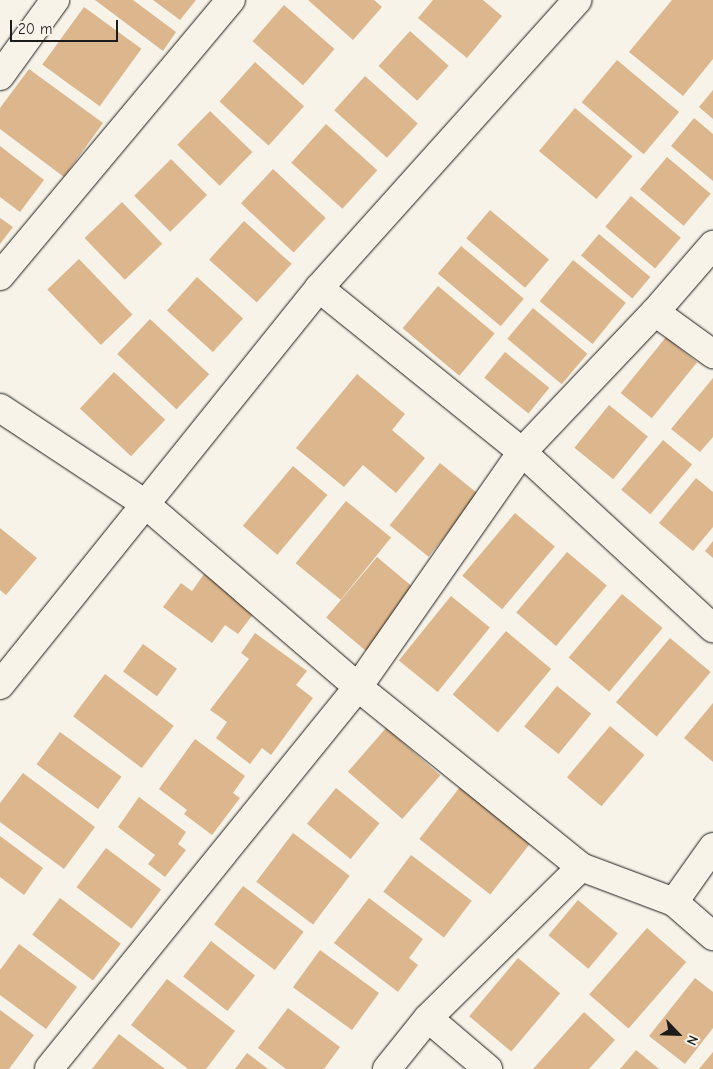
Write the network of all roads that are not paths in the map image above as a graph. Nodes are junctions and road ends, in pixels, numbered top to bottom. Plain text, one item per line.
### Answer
1 (56, 0) edge
2 (231, 0) edge
3 (576, 0) edge
4 (0, 76) edge
5 (713, 245) edge
6 (0, 276) edge
7 (319, 288) junction
8 (655, 312) junction
9 (713, 354) edge
10 (0, 408) edge
11 (522, 452) junction
12 (144, 503) junction
13 (713, 628) edge
14 (0, 685) edge
15 (358, 687) junction
16 (713, 847) edge
17 (581, 867) junction
18 (674, 902) junction
19 (713, 936) edge
20 (428, 1018) junction
21 (49, 1069) edge
22 (388, 1069) edge
23 (488, 1069) edge

1 - 4 street
2 - 6 street
3 - 7 street
5 - 8 street
7 - 11 street
7 - 12 street
8 - 9 street
8 - 11 street
10 - 12 street
11 - 13 street
11 - 15 street
12 - 14 street
12 - 15 street
15 - 17 street
15 - 21 street
16 - 18 street
17 - 18 street
17 - 20 street
18 - 19 street
20 - 22 street
20 - 23 street

